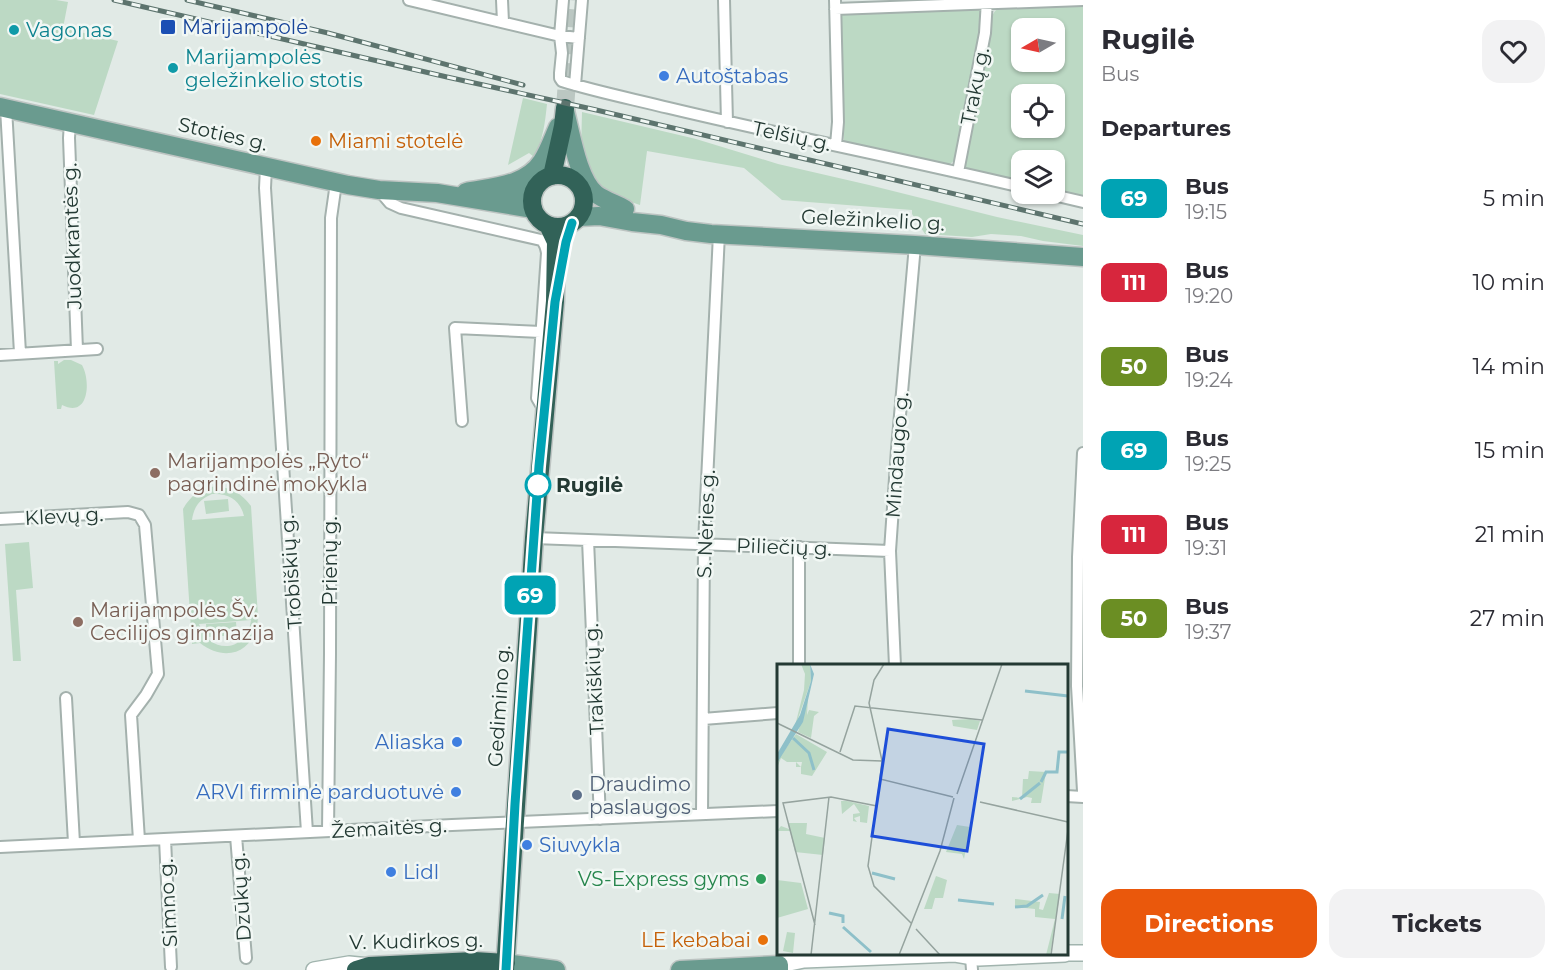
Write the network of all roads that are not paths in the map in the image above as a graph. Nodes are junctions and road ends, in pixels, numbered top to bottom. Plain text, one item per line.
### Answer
1 (409, 0) edge
2 (502, 0) edge
3 (563, 0) edge
4 (582, 0) edge
5 (724, 0) edge
6 (1083, 0) edge
7 (988, 2) edge
8 (835, 4) edge
9 (503, 22) junction
10 (560, 36) junction
11 (579, 39) junction
12 (575, 85) junction
13 (3, 107) edge
14 (564, 115) junction
15 (70, 122) junction
16 (727, 122) junction
17 (836, 145) junction
18 (266, 167) junction
19 (958, 172) junction
20 (560, 176) junction
21 (336, 183) junction
22 (1011, 184) edge
23 (379, 190) junction
24 (466, 192) junction
25 (437, 193) junction
26 (583, 195) junction
27 (1065, 198) edge
28 (534, 200) junction
29 (1083, 202) edge
30 (625, 209) junction
31 (575, 220) junction
32 (548, 225) junction
33 (661, 225) junction
34 (719, 234) junction
35 (915, 245) junction
36 (1083, 257) edge
37 (555, 302) junction
38 (541, 332) junction
39 (97, 349) dead end
40 (77, 350) junction
41 (20, 353) junction
42 (0, 355) edge
43 (544, 410) junction
44 (462, 421) dead end
45 (1083, 453) edge
46 (0, 519) edge
47 (534, 538) junction
48 (588, 540) junction
49 (704, 543) junction
50 (799, 547) junction
51 (890, 551) junction
52 (799, 664) edge
53 (896, 664) edge
54 (66, 698) dead end
55 (777, 713) edge
56 (703, 719) junction
57 (1083, 791) edge
58 (1068, 796) edge
59 (1083, 797) edge
60 (777, 811) edge
61 (702, 814) junction
62 (600, 819) junction
63 (514, 823) junction
64 (328, 831) junction
65 (307, 832) junction
66 (236, 836) junction
67 (165, 838) junction
68 (139, 840) junction
69 (74, 843) junction
70 (0, 847) edge
71 (910, 955) edge
72 (957, 955) edge
73 (1049, 955) edge
74 (246, 958) dead end
75 (971, 964) edge
76 (171, 967) dead end
77 (506, 967) edge
78 (787, 967) edge
79 (362, 968) edge
80 (314, 970) edge
81 (556, 970) edge
82 (680, 970) edge

1 - 9 street
2 - 9 street
3 - 10 street
4 - 11 street
5 - 16 street
6 - 7 street
7 - 8 street
7 - 19 street, Trakų g.
8 - 17 street
9 - 10 street
10 - 11 street
10 - 12 street, Telšių g.
11 - 12 street
12 - 16 street, Telšių g.
13 - 15 main road, Stoties g.
13 - 41 street
14 - 20 highway
14 - 24 main road
14 - 30 main road
15 - 18 main road, Stoties g.
15 - 40 street, Juodkrantės g.
16 - 17 street, Telšių g.
17 - 19 street, Telšių g.
18 - 21 main road, Stoties g.
18 - 65 street, Trobiškių g.
19 - 22 street, Telšių g.
20 - 26 highway
20 - 28 highway
21 - 23 main road, Stoties g.
21 - 64 street, Prienų g.
23 - 25 main road, Stoties g.
23 - 38 street
24 - 25 main road, Stoties g.
24 - 28 main road, Stoties g.
25 - 28 main road, Stoties g.
26 - 30 main road, Geležinkelio g.
26 - 31 highway
27 - 29 street
28 - 32 highway
30 - 33 main road, Geležinkelio g.
31 - 32 highway
31 - 33 main road, Geležinkelio g.
31 - 37 highway, Gedimino g.
32 - 37 highway, Gedimino g.
33 - 34 main road, Geležinkelio g.
34 - 35 main road, Geležinkelio g.
34 - 49 street, S. Nėries g.
35 - 36 main road, Geležinkelio g.
35 - 51 street, Mindaugo g.
37 - 43 highway, Gedimino g.
38 - 43 street
38 - 44 street
39 - 40 street
40 - 41 street
41 - 42 street
43 - 47 highway, Gedimino g.
45 - 57 street
46 - 68 street, Klevų g.
47 - 48 street, Piliečių g.
47 - 63 highway, Gedimino g.
48 - 49 street, Piliečių g.
48 - 62 street, Trakiškių g.
49 - 50 street, Piliečių g.
49 - 56 street, S. Nėries g.
50 - 51 street, Piliečių g.
50 - 52 street
51 - 53 street, Mindaugo g.
54 - 69 street
55 - 56 street
56 - 61 street, S. Nėries g.
58 - 59 street
60 - 61 street, Žemaitės g.
61 - 62 street, Žemaitės g.
62 - 63 street, Žemaitės g.
63 - 64 street, Žemaitės g.
63 - 77 highway, Gedimino g.
64 - 65 street, Žemaitės g.
65 - 66 street, Žemaitės g.
66 - 67 street, Žemaitės g.
66 - 74 street, Dzūkų g.
67 - 68 street, Žemaitės g.
67 - 76 street, Simno g.
68 - 69 street, Žemaitės g.
69 - 70 street, Žemaitės g.
71 - 78 main road
72 - 75 main road
73 - 75 main road
77 - 79 highway, V. Kudirkos g.
77 - 81 main road, V. Kudirkos g.
78 - 82 main road
79 - 80 main road, V. Kudirkos g.

